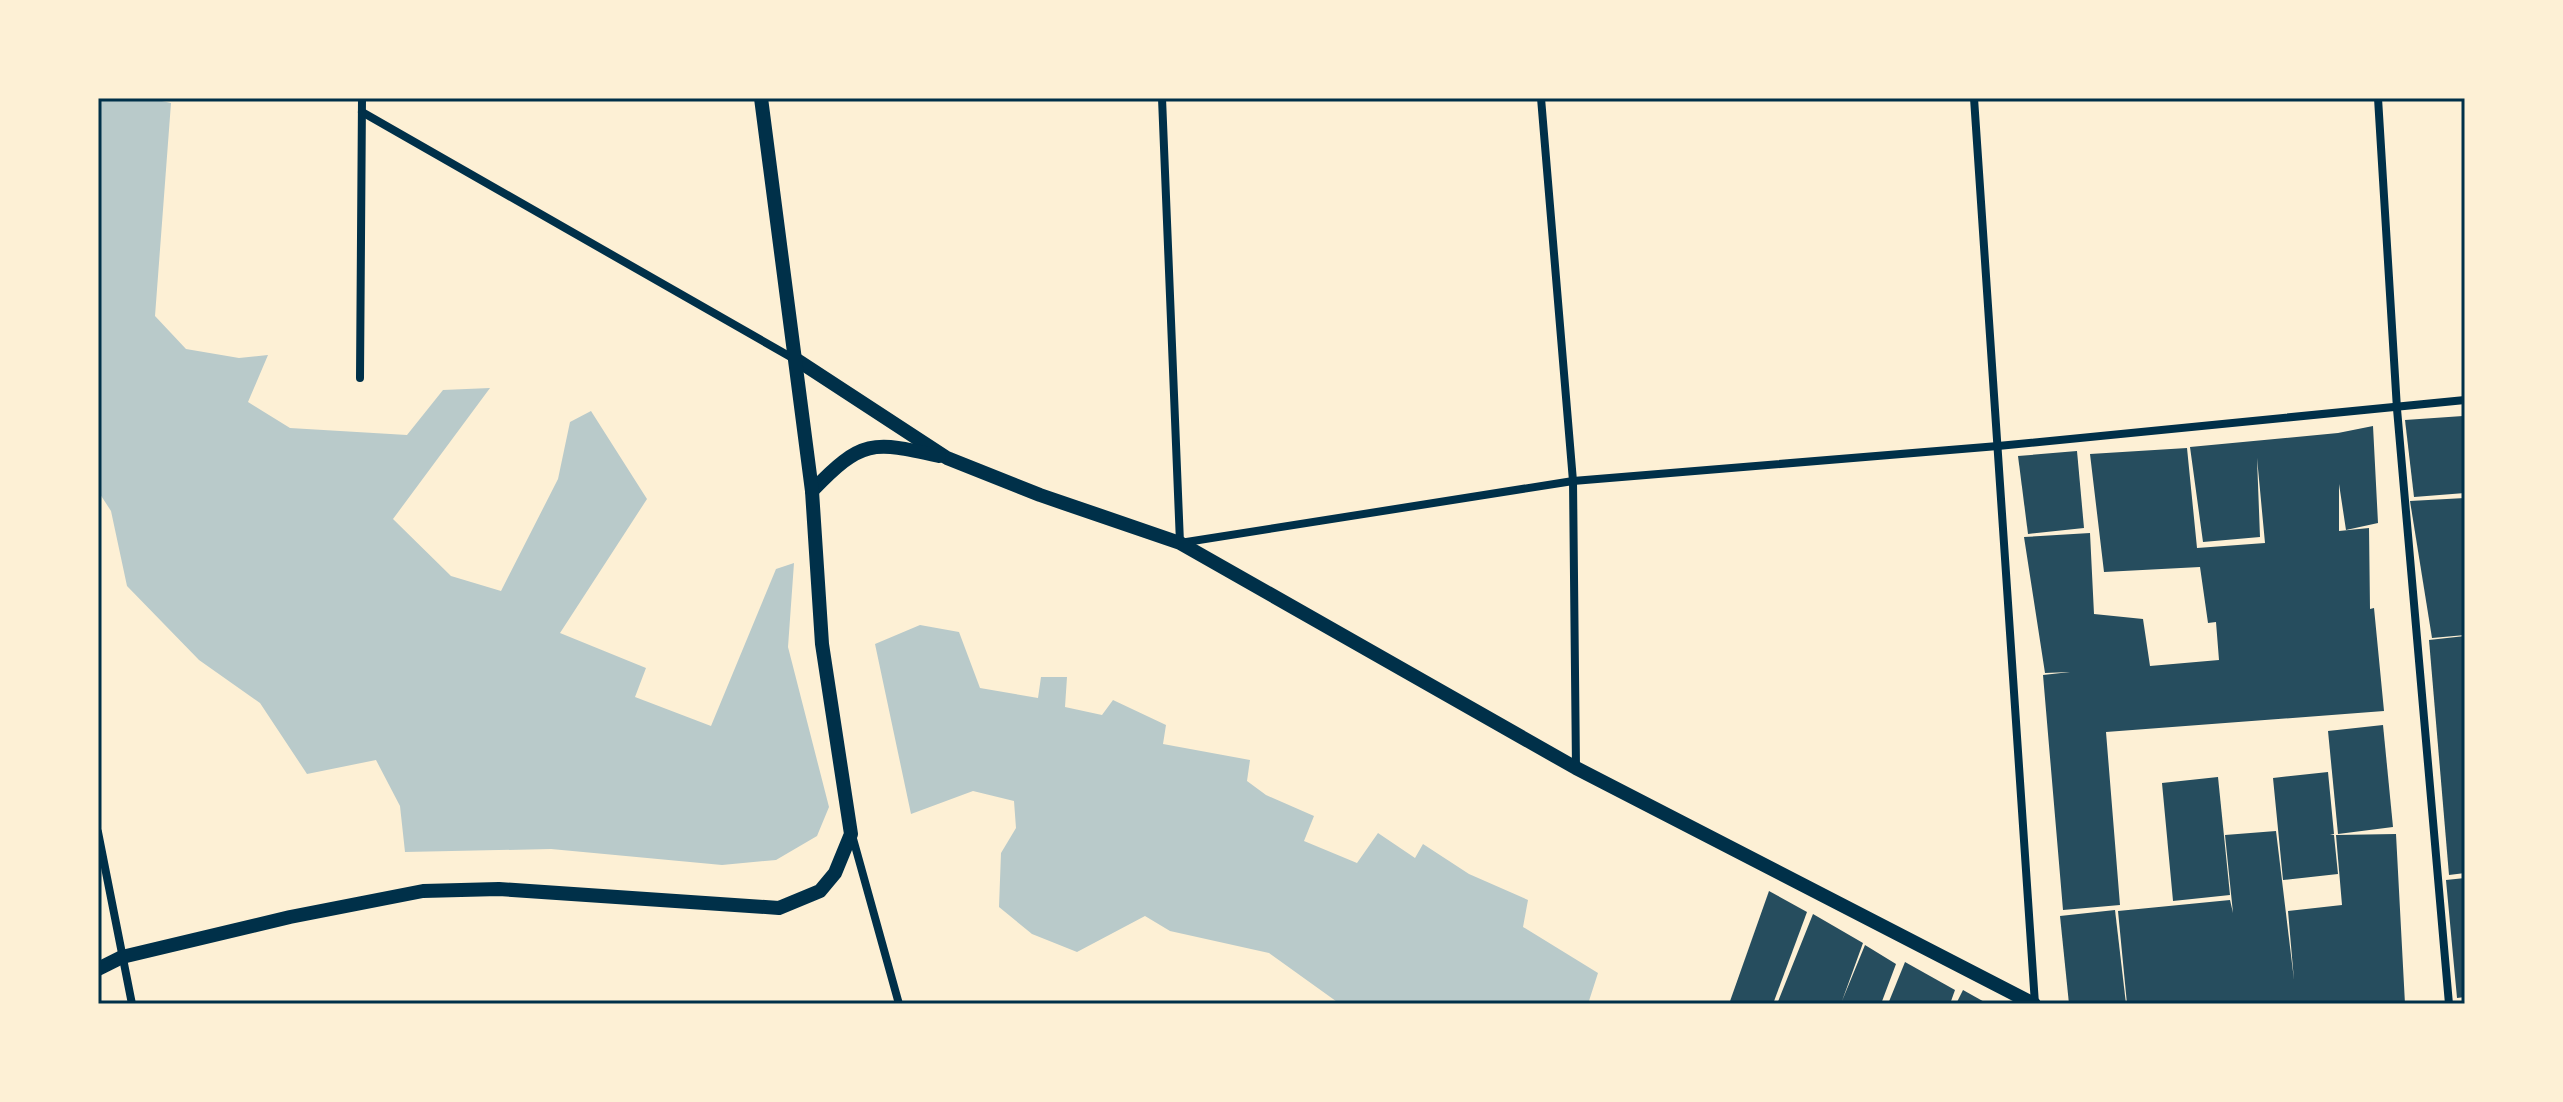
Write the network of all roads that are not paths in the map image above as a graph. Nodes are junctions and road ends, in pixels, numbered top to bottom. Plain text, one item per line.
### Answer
1 (362, 98) edge
2 (761, 98) edge
3 (1162, 98) edge
4 (1541, 98) edge
5 (1974, 98) edge
6 (2378, 98) edge
7 (362, 112) junction
8 (797, 360) junction
9 (360, 378) dead end
10 (2465, 400) edge
11 (2397, 409) junction
12 (1998, 446) junction
13 (947, 458) junction
14 (1573, 481) junction
15 (812, 491) junction
16 (1180, 543) junction
17 (1576, 768) junction
18 (98, 832) edge
19 (851, 834) junction
20 (122, 957) junction
21 (98, 969) edge
22 (132, 1004) edge
23 (899, 1004) edge
24 (2034, 1004) edge
25 (2449, 1004) edge

1 - 7 street
2 - 8 street
3 - 16 street
4 - 14 street
5 - 12 street
6 - 11 street
7 - 8 street
7 - 9 street
8 - 13 street
8 - 15 street
10 - 11 street
11 - 12 street
11 - 25 street
12 - 14 street
12 - 24 street
13 - 15 street
13 - 16 street
14 - 16 street
14 - 17 street
15 - 19 street
16 - 17 street
17 - 24 street
18 - 20 street
19 - 20 street
19 - 23 street
20 - 21 street
20 - 22 street

